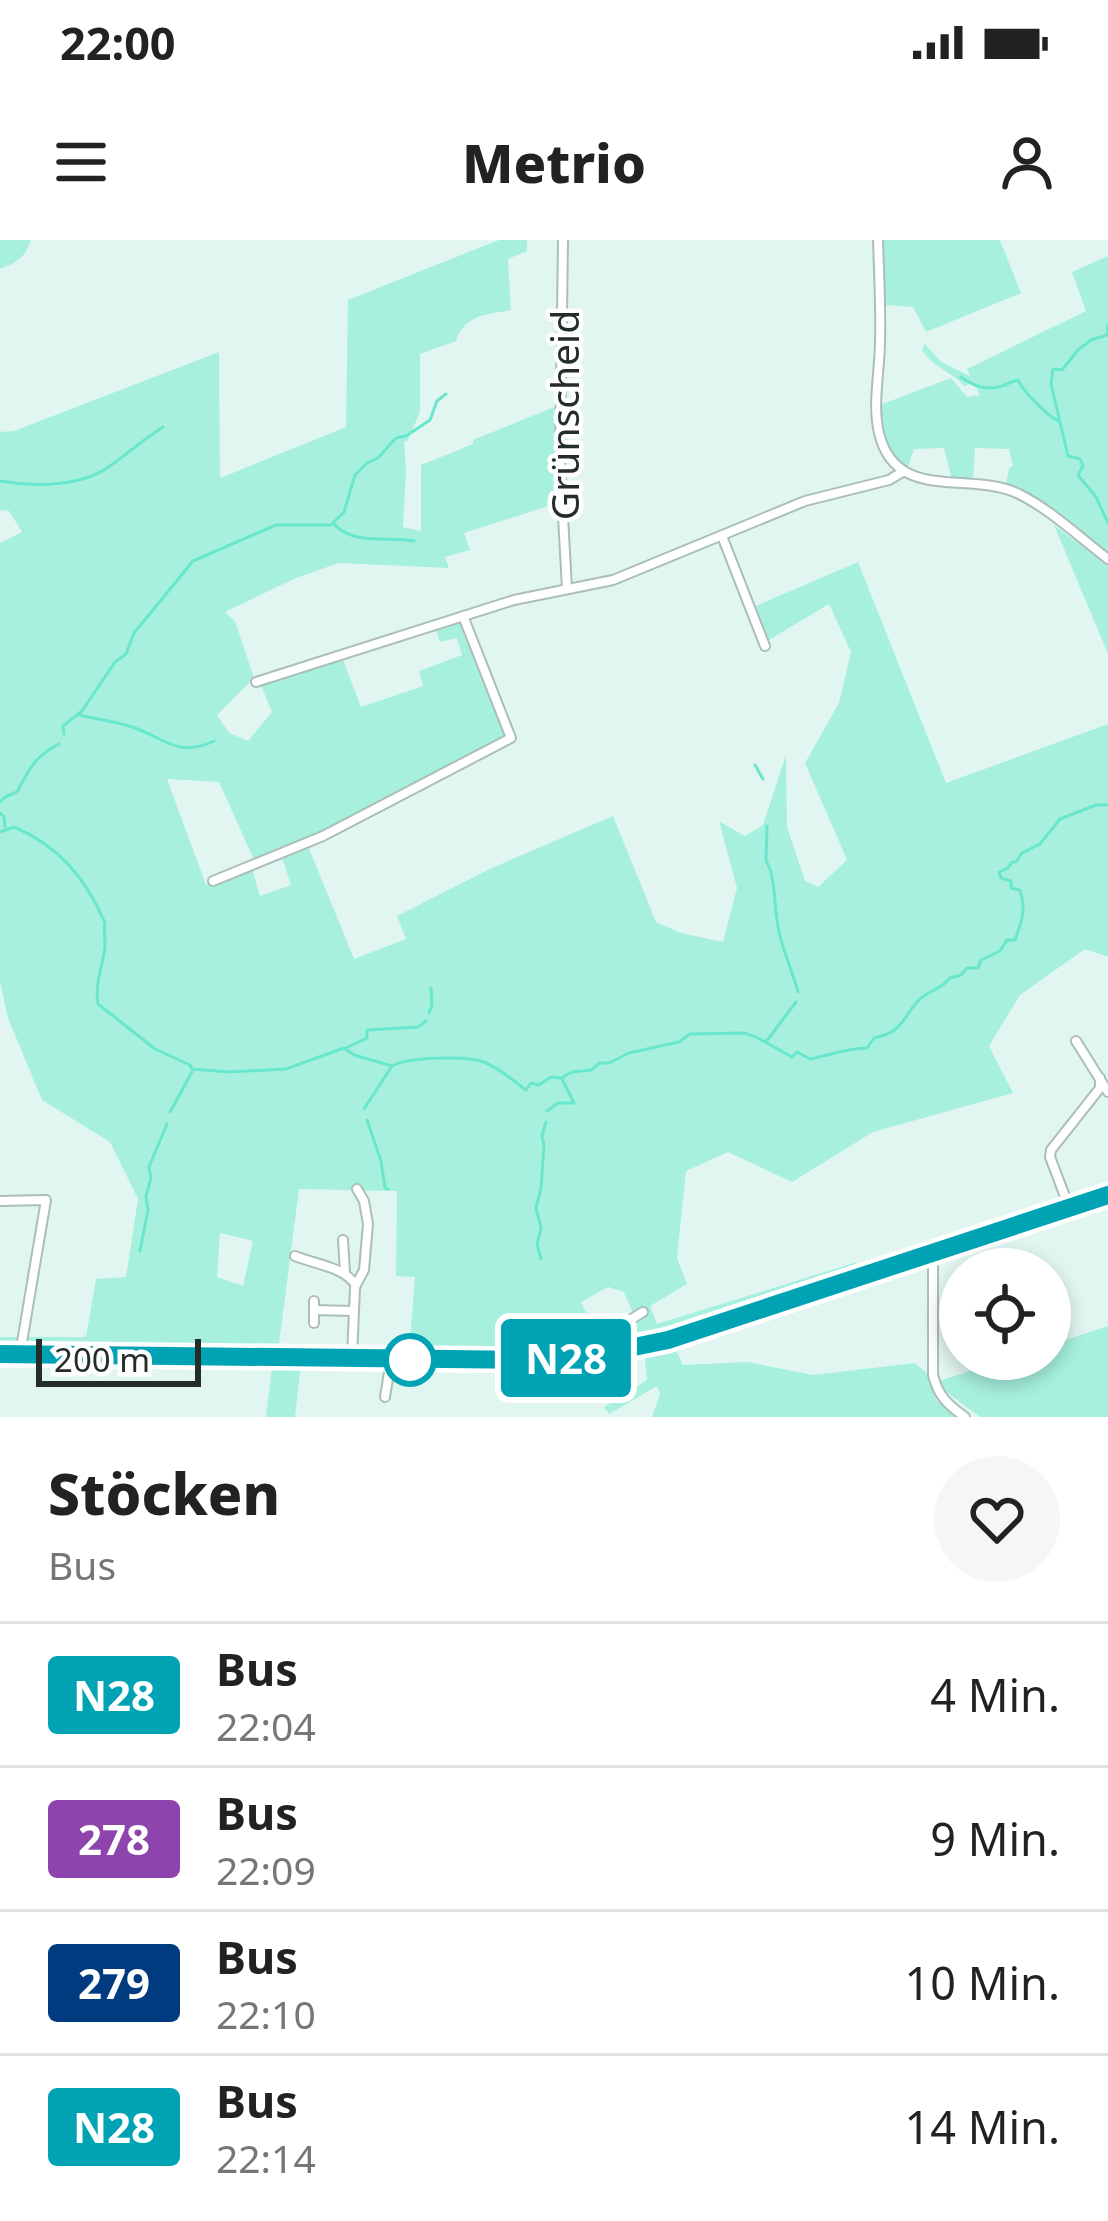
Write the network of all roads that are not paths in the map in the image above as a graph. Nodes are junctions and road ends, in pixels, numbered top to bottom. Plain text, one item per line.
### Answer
1 (562, 240) edge
2 (878, 240) edge
3 (904, 471) junction
4 (722, 536) junction
5 (1108, 559) edge
6 (567, 589) junction
7 (463, 616) junction
8 (766, 646) dead end
9 (256, 682) dead end
10 (213, 881) dead end
11 (1076, 1041) dead end
12 (1100, 1078) junction
13 (1108, 1092) edge
14 (357, 1189) dead end
15 (1108, 1195) edge
16 (0, 1201) edge
17 (1069, 1207) junction
18 (344, 1240) dead end
19 (933, 1252) junction
20 (295, 1256) dead end
21 (345, 1272) junction
22 (356, 1285) junction
23 (353, 1311) junction
24 (643, 1312) dead end
25 (314, 1323) dead end
26 (0, 1354) edge
27 (600, 1354) junction
28 (20, 1355) junction
29 (352, 1360) junction
30 (391, 1360) junction
31 (385, 1397) dead end
32 (965, 1417) edge

1 - 6 street, Grünscheid
2 - 3 street
3 - 4 street
3 - 5 street
4 - 6 street
4 - 8 street
6 - 7 street
7 - 9 street
7 - 10 street
11 - 12 street
12 - 13 street
12 - 17 street
14 - 22 street
15 - 17 main road
16 - 28 street
17 - 19 main road
18 - 21 street
19 - 27 main road
19 - 32 street
20 - 21 street
21 - 22 street
22 - 23 street
23 - 25 street
23 - 29 street
24 - 27 street
26 - 28 main road
27 - 30 main road
28 - 29 main road
29 - 30 main road
30 - 31 street

